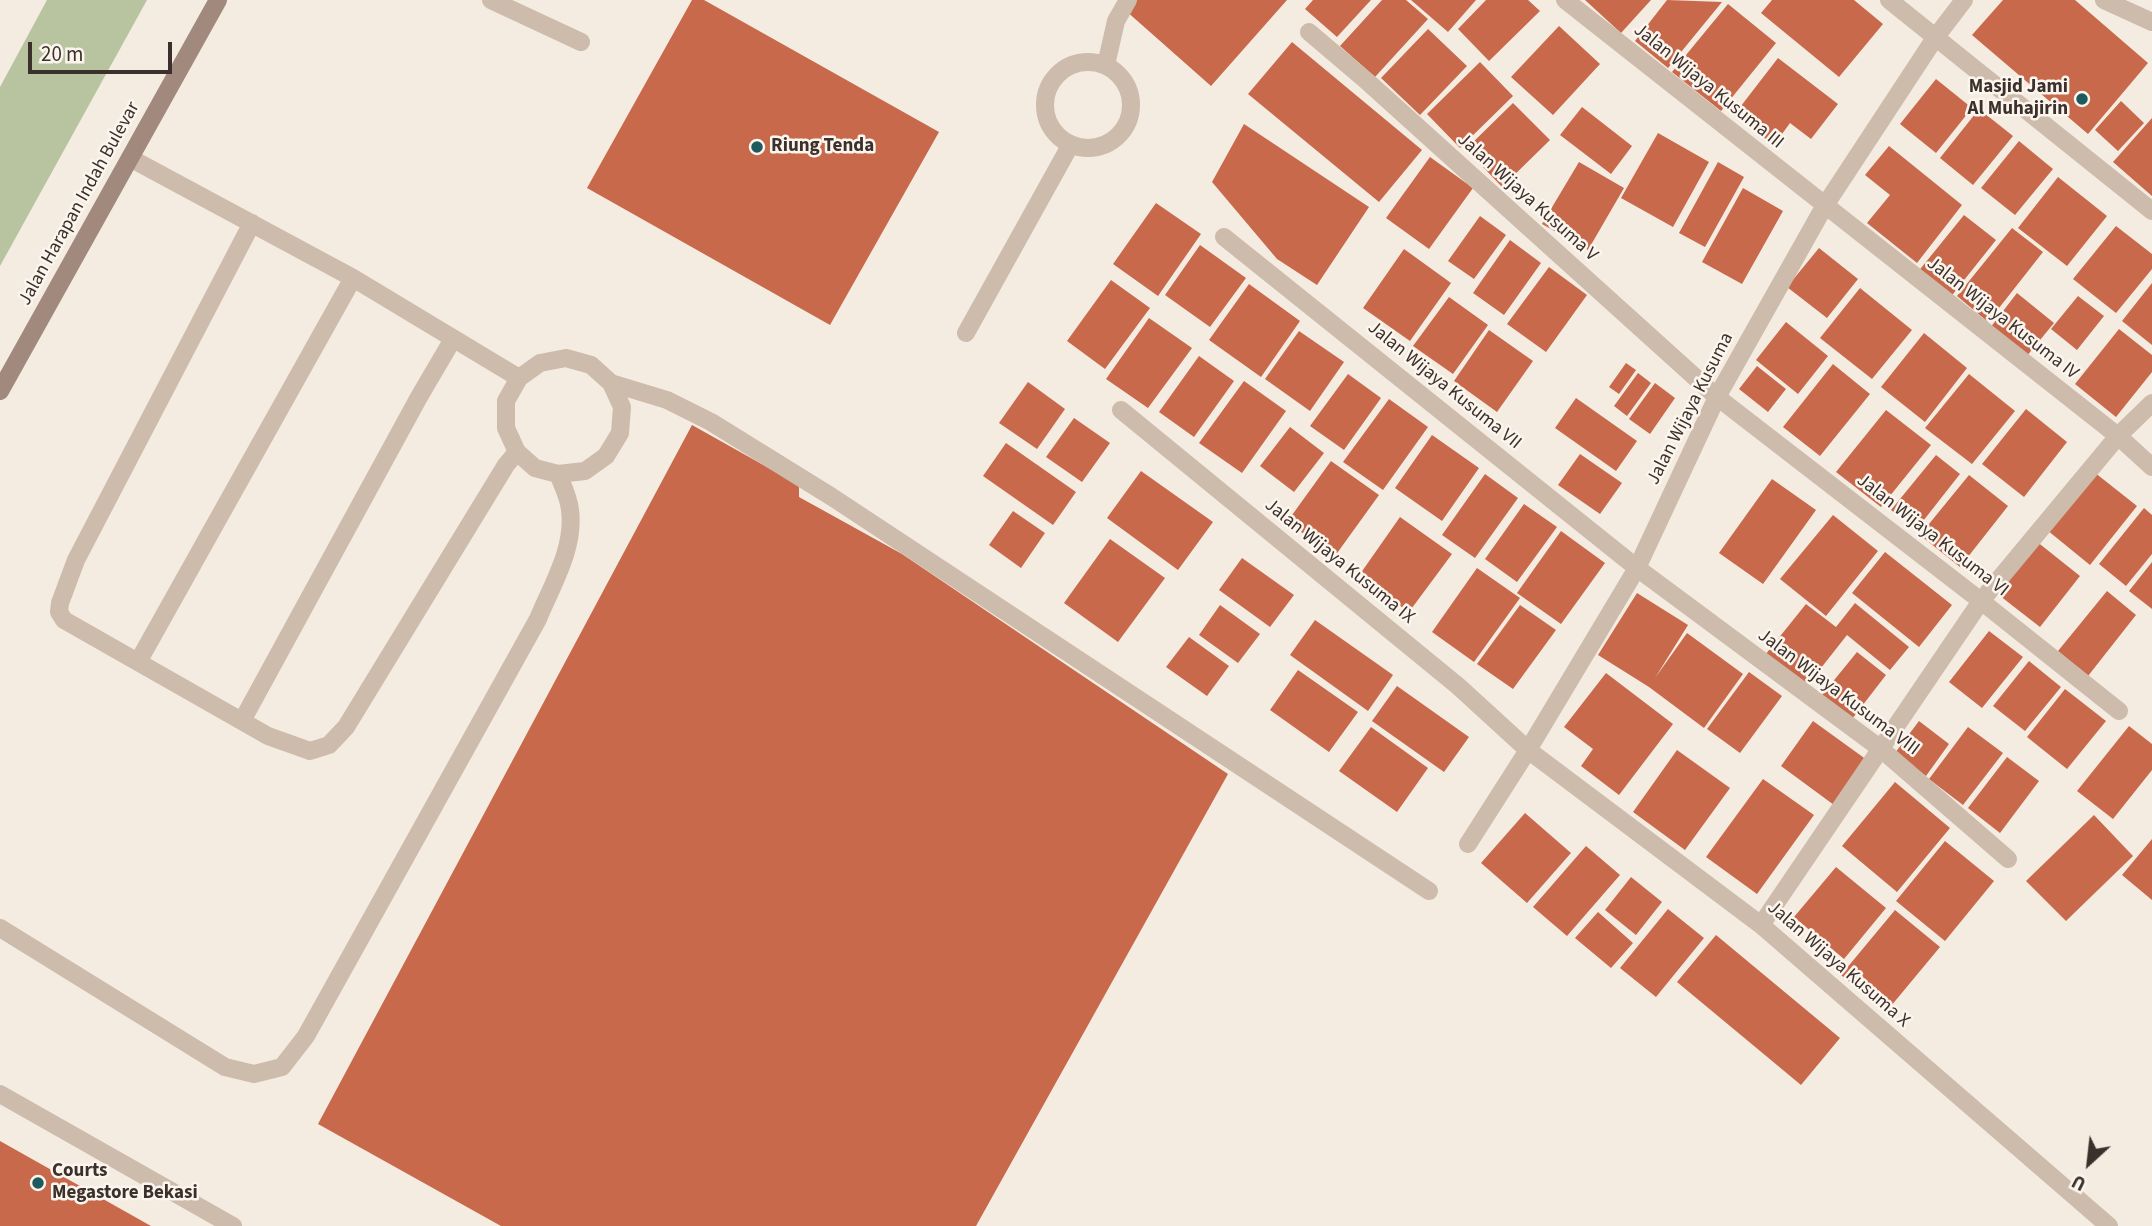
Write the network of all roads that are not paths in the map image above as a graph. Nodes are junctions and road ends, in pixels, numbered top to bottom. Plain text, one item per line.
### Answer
1 (218, 0) edge
2 (491, 0) edge
3 (1128, 0) edge
4 (1565, 0) edge
5 (1889, 0) edge
6 (1964, 0) edge
7 (2105, 0) edge
8 (2152, 22) edge
9 (1309, 32) dead end
10 (1935, 38) junction
11 (581, 42) dead end
12 (1106, 65) junction
13 (1071, 144) junction
14 (130, 158) junction
15 (1824, 207) junction
16 (2152, 211) edge
17 (253, 223) junction
18 (1224, 237) dead end
19 (354, 278) junction
20 (966, 332) dead end
21 (453, 340) junction
22 (519, 378) junction
23 (611, 383) junction
24 (0, 391) edge
25 (1717, 397) junction
26 (2152, 403) edge
27 (1121, 410) dead end
28 (2118, 436) junction
29 (517, 452) junction
30 (2152, 467) edge
31 (558, 474) junction
32 (1637, 568) junction
33 (1981, 601) junction
34 (138, 662) junction
35 (2119, 711) dead end
36 (242, 721) junction
37 (1528, 750) junction
38 (1881, 750) junction
39 (1468, 844) dead end
40 (2008, 859) dead end
41 (1429, 891) dead end
42 (1761, 925) junction
43 (0, 928) edge
44 (0, 1094) edge
45 (233, 1226) edge
46 (2109, 1226) edge

1 - 14 street, Jalan Harapan Indah Bulevar
2 - 11 street
3 - 12 street
4 - 15 street, Jalan Wijaya Kusuma III
5 - 10 street
6 - 10 street, Jalan Wijaya Kusuma
7 - 8 street
9 - 25 street, Jalan Wijaya Kusuma V
10 - 15 street, Jalan Wijaya Kusuma
10 - 16 street
12 - 13 street
12 - 13 street
13 - 20 street
14 - 17 street
14 - 24 street, Jalan Harapan Indah Bulevar
15 - 25 street, Jalan Wijaya Kusuma
15 - 28 street, Jalan Wijaya Kusuma IV
17 - 19 street
17 - 34 street
18 - 32 street, Jalan Wijaya Kusuma VII
19 - 21 street
19 - 34 street
21 - 22 street
21 - 36 street
22 - 23 street
22 - 29 street
23 - 31 street
23 - 41 street
25 - 32 street, Jalan Wijaya Kusuma
25 - 33 street, Jalan Wijaya Kusuma VI
26 - 28 street
27 - 37 street, Jalan Wijaya Kusuma IX
28 - 30 street, Jalan Wijaya Kusuma IV
28 - 33 street
29 - 31 street
29 - 36 street
31 - 43 street
32 - 37 street, Jalan Wijaya Kusuma
32 - 38 street, Jalan Wijaya Kusuma VIII
33 - 35 street, Jalan Wijaya Kusuma VI
33 - 38 street
34 - 36 street
37 - 39 street, Jalan Wijaya Kusuma
37 - 42 street, Jalan Wijaya Kusuma X
38 - 40 street, Jalan Wijaya Kusuma VIII
38 - 42 street
42 - 46 street, Jalan Wijaya Kusuma X
44 - 45 street

